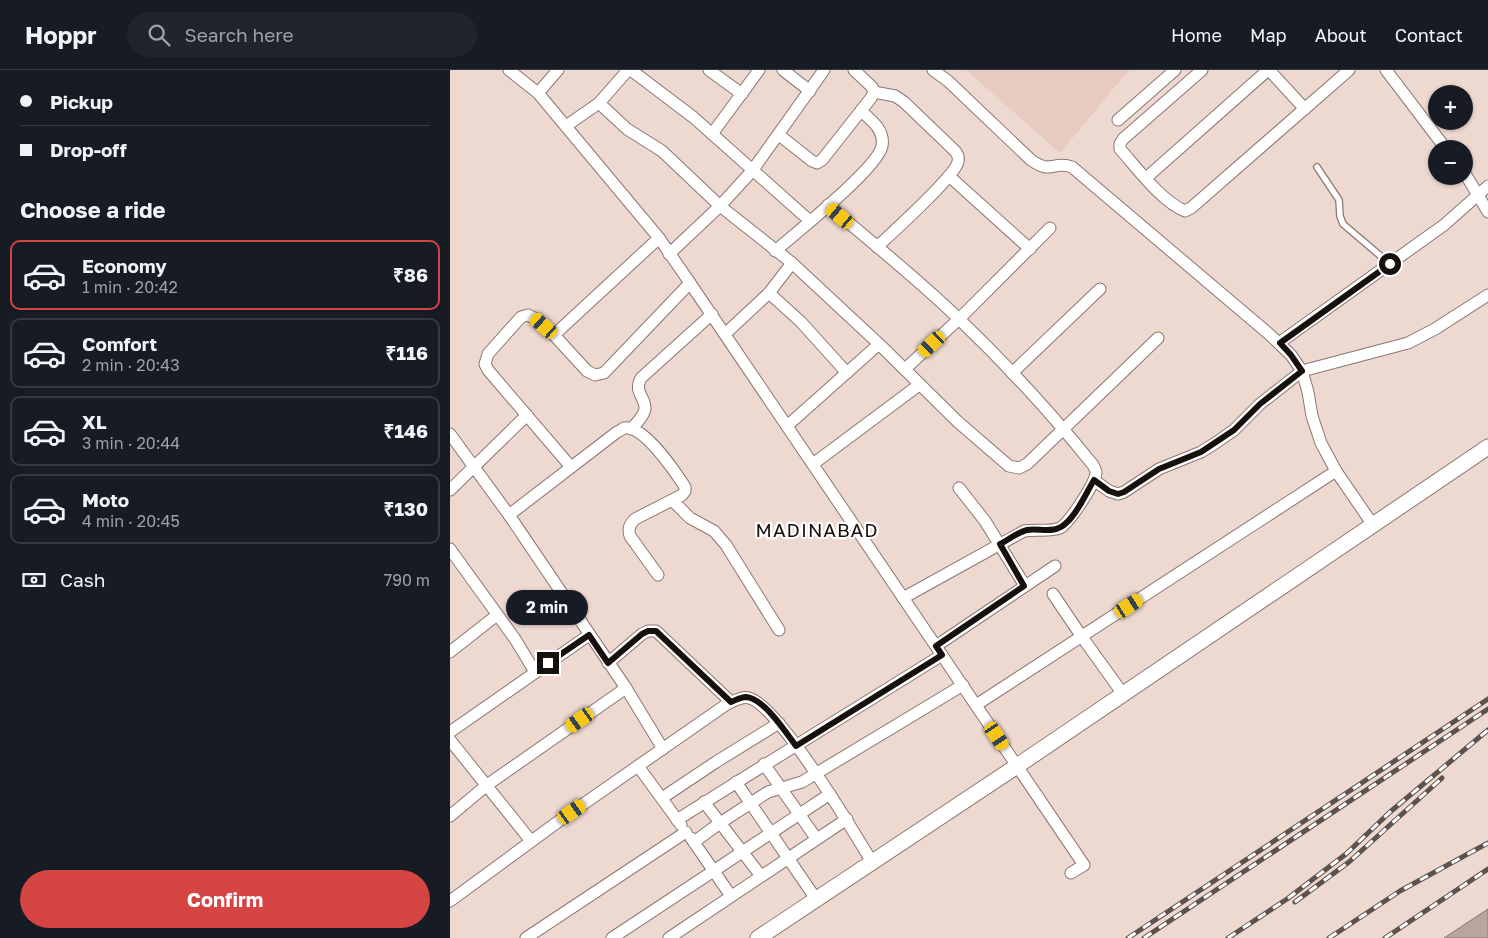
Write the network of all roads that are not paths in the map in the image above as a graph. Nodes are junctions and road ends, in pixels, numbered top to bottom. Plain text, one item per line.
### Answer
1 (509, 70) edge
2 (558, 70) edge
3 (630, 70) edge
4 (709, 70) edge
5 (759, 70) edge
6 (783, 70) edge
7 (824, 70) edge
8 (854, 70) edge
9 (933, 70) edge
10 (1175, 70) edge
11 (1202, 70) edge
12 (1269, 70) edge
13 (1349, 70) edge
14 (1386, 70) edge
15 (810, 91) junction
16 (874, 92) junction
17 (538, 93) junction
18 (742, 94) junction
19 (599, 103) junction
20 (1305, 109) junction
21 (861, 111) junction
22 (1118, 120) dead end
23 (566, 126) junction
24 (712, 134) junction
25 (779, 135) junction
26 (1439, 140) edge
27 (1317, 167) dead end
28 (752, 171) junction
29 (949, 176) junction
30 (1146, 178) junction
31 (1472, 185) edge
32 (1488, 186) edge
33 (1478, 195) junction
34 (828, 205) junction
35 (720, 206) junction
36 (1488, 212) edge
37 (810, 221) junction
38 (1050, 228) dead end
39 (659, 238) junction
40 (877, 247) junction
41 (1030, 249) junction
42 (775, 251) junction
43 (669, 254) junction
44 (792, 263) junction
45 (1390, 264) junction
46 (690, 283) junction
47 (1100, 289) dead end
48 (769, 294) junction
49 (1488, 295) edge
50 (712, 314) junction
51 (959, 319) junction
52 (725, 334) junction
53 (554, 335) junction
54 (1158, 338) dead end
55 (1280, 343) junction
56 (879, 344) junction
57 (905, 369) junction
58 (1302, 371) junction
59 (847, 373) junction
60 (1012, 373) junction
61 (919, 384) junction
62 (527, 415) junction
63 (787, 426) junction
64 (632, 429) junction
65 (1064, 430) junction
66 (450, 434) edge
67 (1488, 447) edge
68 (813, 464) junction
69 (474, 466) junction
70 (571, 467) junction
71 (1336, 470) junction
72 (1094, 480) junction
73 (958, 488) dead end
74 (450, 490) edge
75 (672, 500) junction
76 (509, 515) junction
77 (1372, 525) junction
78 (1000, 544) junction
79 (450, 548) edge
80 (1056, 566) dead end
81 (658, 575) dead end
82 (1024, 586) junction
83 (1053, 594) dead end
84 (903, 598) junction
85 (497, 615) junction
86 (779, 630) dead end
87 (589, 635) junction
88 (1082, 637) junction
89 (939, 650) junction
90 (450, 652) edge
91 (608, 663) junction
92 (535, 672) junction
93 (962, 685) junction
94 (626, 688) junction
95 (1123, 694) junction
96 (731, 702) junction
97 (976, 705) junction
98 (779, 723) junction
99 (450, 732) edge
100 (450, 740) edge
101 (796, 746) junction
102 (663, 748) junction
103 (764, 764) junction
104 (638, 766) junction
105 (1017, 766) junction
106 (816, 774) junction
107 (736, 782) junction
108 (487, 785) junction
109 (780, 788) junction
110 (830, 794) junction
111 (662, 798) junction
112 (704, 802) junction
113 (751, 803) junction
114 (799, 813) junction
115 (450, 816) edge
116 (846, 819) junction
117 (677, 820) junction
118 (720, 823) junction
119 (686, 832) junction
120 (771, 832) junction
121 (816, 838) junction
122 (531, 841) junction
123 (694, 842) junction
124 (742, 852) junction
125 (788, 858) junction
126 (872, 862) junction
127 (714, 870) junction
128 (1071, 873) dead end
129 (761, 876) junction
130 (731, 896) junction
131 (816, 899) junction
132 (450, 901) edge
133 (526, 938) edge
134 (612, 938) edge
135 (669, 938) edge
136 (758, 938) edge

1 - 17 street
2 - 17 street
3 - 19 street
3 - 24 street
4 - 18 street
5 - 18 street
6 - 15 street
7 - 15 street
8 - 16 street
9 - 55 street
10 - 22 street
11 - 30 street
12 - 20 street
12 - 30 street
13 - 20 street
14 - 26 street
15 - 25 street
16 - 21 street
16 - 29 street
17 - 23 street
18 - 24 street
19 - 23 street
19 - 35 street
20 - 30 street
21 - 25 street
21 - 34 street
23 - 39 street
24 - 28 street
25 - 28 street
27 - 45 lane
28 - 35 street
28 - 37 street
29 - 40 street
29 - 41 street
31 - 33 street
32 - 33 street
33 - 36 street
33 - 45 street
34 - 37 street
34 - 40 street
35 - 42 street
35 - 43 street
37 - 42 street
38 - 41 street
39 - 43 street
39 - 53 street
40 - 51 street
41 - 51 street
42 - 44 street
43 - 46 street
44 - 48 street
44 - 56 street
45 - 55 street
46 - 50 street
46 - 53 street
47 - 60 street
48 - 52 street
48 - 59 street
49 - 58 street
50 - 52 street
50 - 64 street
51 - 57 street
51 - 60 street
52 - 63 street
53 - 62 street
54 - 65 street
55 - 58 street
56 - 57 street
56 - 59 street
57 - 61 street
58 - 71 street
58 - 72 street
59 - 63 street
60 - 65 street
61 - 65 street
61 - 68 street
62 - 69 street
62 - 70 street
63 - 68 street
64 - 70 street
64 - 75 street
65 - 72 street
66 - 69 street
67 - 77 street
68 - 84 street
69 - 74 street
69 - 76 street
70 - 76 street
71 - 77 street
71 - 88 street
72 - 78 street
73 - 78 street
75 - 81 street
75 - 86 street
76 - 87 street
77 - 95 street
78 - 82 street
78 - 84 street
79 - 85 street
80 - 82 street
82 - 89 street
83 - 88 street
84 - 89 street
85 - 90 street
85 - 92 street
87 - 91 street
87 - 92 street
88 - 95 street
88 - 97 street
89 - 93 street
89 - 101 street
91 - 94 street
91 - 96 street
92 - 99 street
93 - 97 street
93 - 106 street
94 - 102 street
94 - 108 street
95 - 105 street
96 - 98 street
96 - 102 street
97 - 105 street
98 - 101 street
98 - 111 street
100 - 108 street
101 - 103 street
101 - 106 street
102 - 104 street
103 - 107 street
103 - 109 street
104 - 111 street
104 - 122 street
105 - 126 street
105 - 128 street
106 - 109 street
106 - 110 street
107 - 112 street
107 - 113 street
108 - 115 street
108 - 122 street
109 - 113 street
109 - 114 street
110 - 114 street
110 - 116 street
111 - 117 street
112 - 117 street
112 - 118 street
113 - 118 street
113 - 120 street
114 - 120 street
114 - 121 street
116 - 121 street
116 - 126 street
117 - 119 street
118 - 123 street
118 - 124 street
119 - 123 street
119 - 133 street
120 - 124 street
120 - 125 street
121 - 125 street
122 - 132 street
123 - 127 street
124 - 127 street
124 - 129 street
125 - 129 street
125 - 131 street
126 - 131 street
127 - 130 street
127 - 134 street
129 - 130 street
130 - 135 street
131 - 136 street

